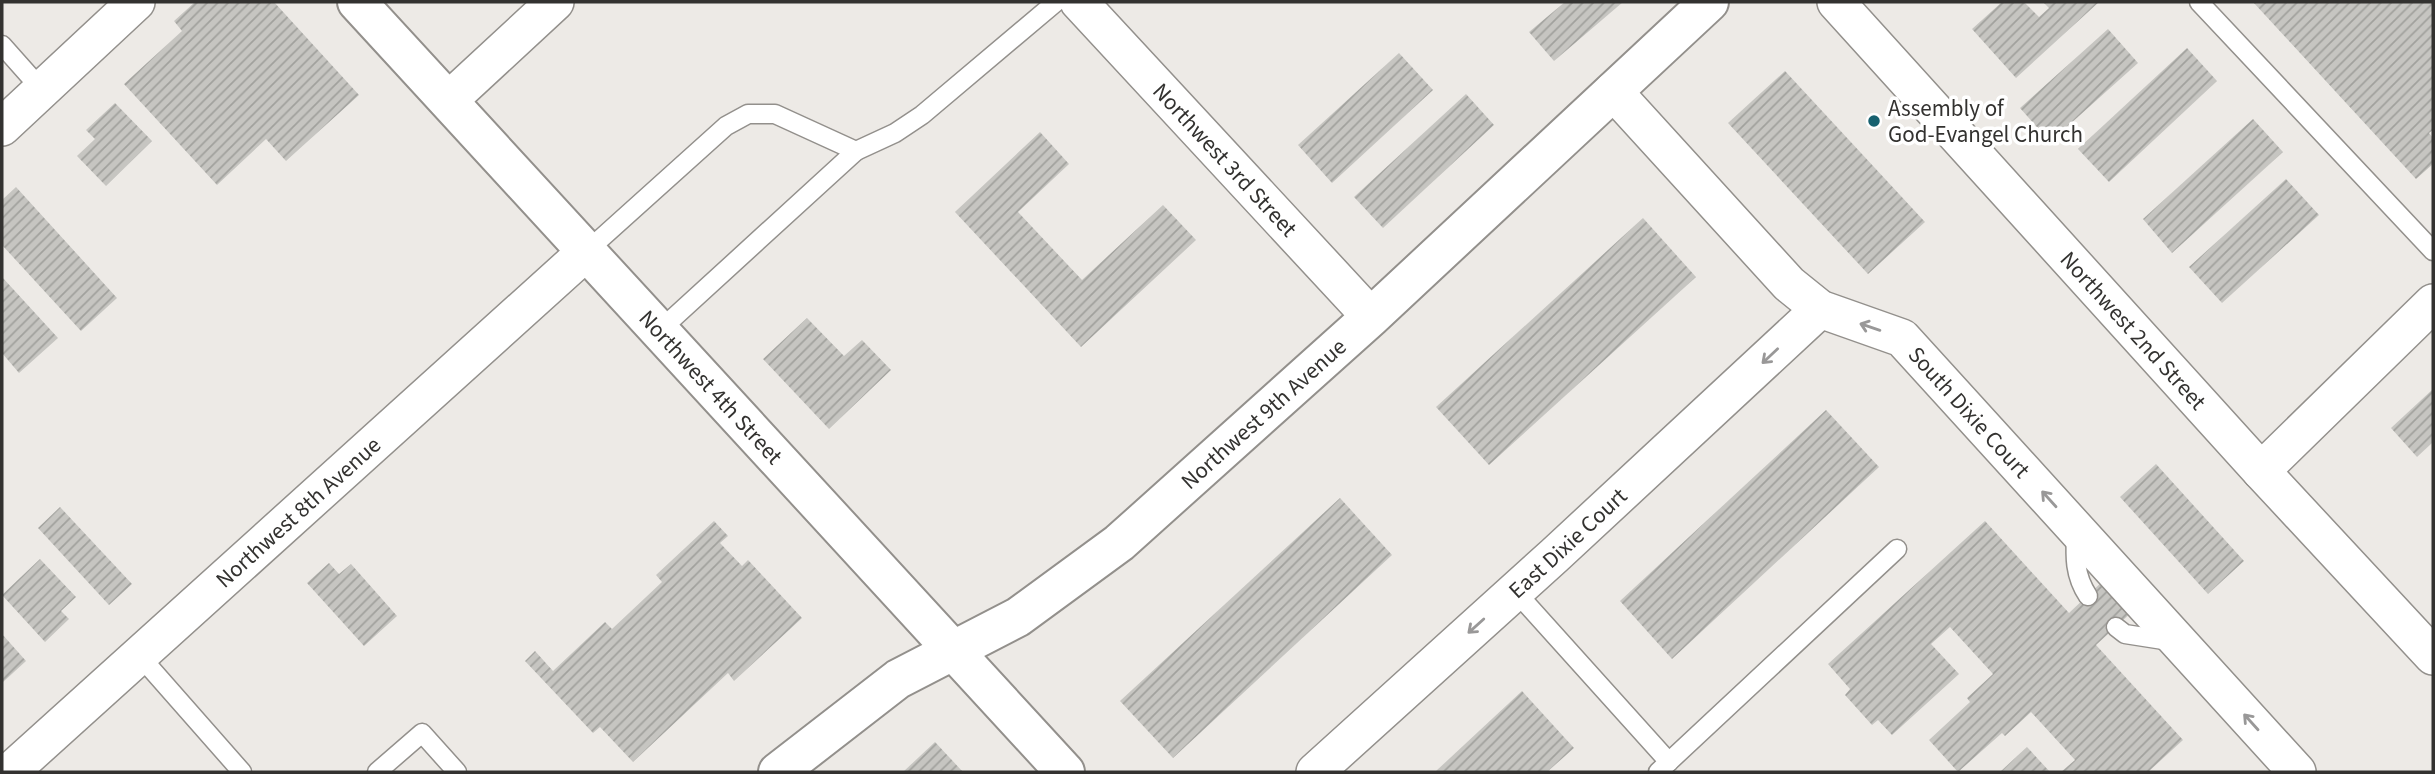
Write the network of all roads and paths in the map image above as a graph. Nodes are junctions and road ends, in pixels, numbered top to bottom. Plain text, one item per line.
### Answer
1 (136, 2) edge
2 (357, 2) edge
3 (555, 2) edge
4 (1056, 2) edge
5 (1079, 2) edge
6 (1709, 2) edge
7 (1836, 2) edge
8 (2199, 2) edge
9 (2, 45) edge
10 (43, 90) junction
11 (1614, 91) junction
12 (448, 101) junction
13 (2, 127) edge
14 (856, 151) junction
15 (587, 251) junction
16 (2433, 251) edge
17 (2433, 303) edge
18 (1820, 309) junction
19 (1371, 317) junction
20 (659, 331) junction
21 (2260, 471) junction
22 (2077, 529) junction
23 (1897, 549) dead end
24 (1515, 591) junction
25 (2088, 596) dead end
26 (2116, 627) dead end
27 (2179, 642) junction
28 (952, 650) junction
29 (139, 655) junction
30 (2433, 656) edge
31 (1663, 767) edge
32 (10, 772) edge
33 (242, 772) edge
34 (377, 772) edge
35 (457, 772) edge
36 (778, 772) edge
37 (1065, 772) edge
38 (1315, 772) edge
39 (2297, 772) edge

1 - 10 street
2 - 12 main road, Northwest 4th Street
3 - 12 street
4 - 14 lane
5 - 19 street, Northwest 3rd Street
6 - 11 main road, Northwest 9th Avenue
7 - 21 street, Northwest 2nd Street
8 - 16 lane
9 - 10 lane
10 - 13 street
11 - 18 street, South Dixie Court
11 - 19 main road, Northwest 9th Avenue
12 - 15 main road, Northwest 4th Street
14 - 15 lane
14 - 20 lane
15 - 20 main road, Northwest 4th Street
15 - 29 street, Northwest 8th Avenue
17 - 21 street
22 -> 18 street, South Dixie Court
18 -> 24 street, East Dixie Court
19 - 28 main road, Northwest 9th Avenue
20 - 28 main road, Northwest 4th Street
21 - 30 street, Northwest 2nd Street
22 - 25 lane
22 - 27 street, South Dixie Court
23 - 31 lane
24 - 31 lane
24 -> 38 street, East Dixie Court
26 - 27 lane
39 -> 27 street, South Dixie Court
28 - 36 main road, Northwest 9th Avenue
28 - 37 main road, Northwest 4th Street
29 - 32 street, Northwest 8th Avenue
29 - 33 lane
34 - 35 lane

